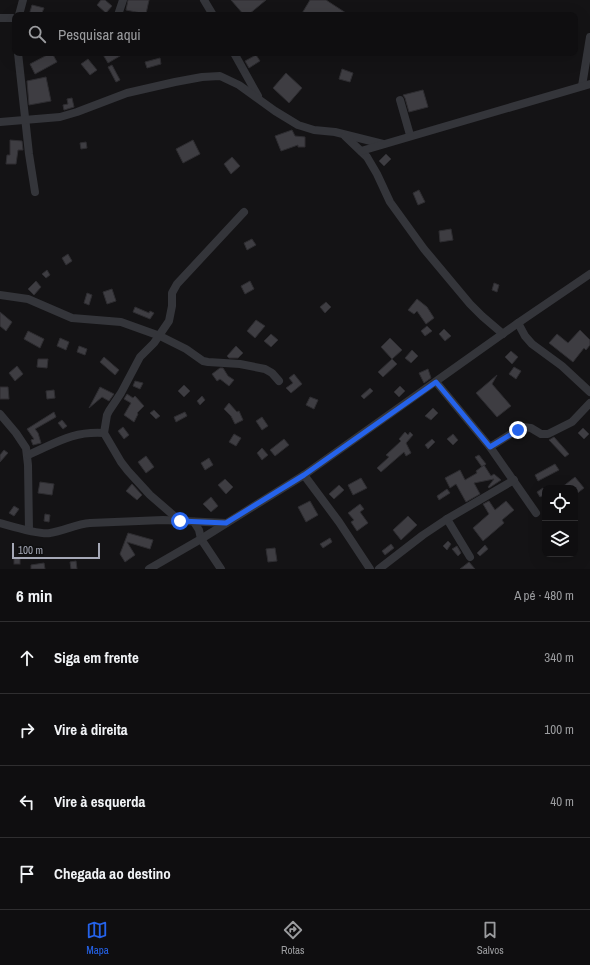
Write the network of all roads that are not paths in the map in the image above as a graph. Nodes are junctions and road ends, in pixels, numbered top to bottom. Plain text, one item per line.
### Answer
1 (23, 0) edge
2 (123, 0) edge
3 (204, 0) edge
4 (20, 12) edge
5 (119, 12) edge
6 (211, 12) edge
7 (0, 18) edge
8 (12, 18) edge
9 (590, 37) edge
10 (18, 56) edge
11 (236, 56) edge
12 (586, 85) edge
13 (259, 99) junction
14 (400, 100) dead end
15 (26, 119) junction
16 (0, 122) edge
17 (342, 134) junction
18 (410, 135) junction
19 (384, 144) junction
20 (361, 151) junction
21 (35, 192) dead end
22 (244, 212) dead end
23 (590, 274) edge
24 (0, 295) edge
25 (518, 323) junction
26 (503, 334) junction
27 (160, 336) junction
28 (279, 381) dead end
29 (436, 382) junction
30 (590, 392) edge
31 (590, 403) edge
32 (0, 414) edge
33 (104, 432) junction
34 (490, 447) junction
35 (28, 455) junction
36 (304, 475) junction
37 (514, 480) junction
38 (536, 513) dead end
39 (447, 519) junction
40 (180, 521) junction
41 (194, 522) junction
42 (0, 523) edge
43 (226, 523) junction
44 (29, 530) junction
45 (201, 540) junction
46 (470, 557) dead end
47 (149, 569) edge
48 (221, 569) edge
49 (370, 569) edge
50 (379, 569) edge

1 - 4 street
2 - 5 street
3 - 6 street
7 - 8 street
9 - 12 street
10 - 15 street
11 - 13 street
12 - 18 street
13 - 15 street
13 - 17 street
14 - 18 street
15 - 16 street
15 - 21 street
17 - 19 street
17 - 20 street
18 - 19 street
19 - 20 street
20 - 26 street
22 - 27 street
23 - 25 street
24 - 27 street
25 - 26 street
25 - 30 street
26 - 29 street
27 - 28 street
27 - 33 street
29 - 34 street
29 - 36 street
31 - 34 street
32 - 35 street
33 - 35 street
33 - 40 street
34 - 37 street
35 - 44 street
36 - 43 street
36 - 49 street
37 - 38 street
37 - 39 street
39 - 46 street
39 - 50 street
40 - 41 street
40 - 44 street
41 - 43 street
41 - 45 street
42 - 44 street
43 - 45 street
45 - 47 street
45 - 48 street

